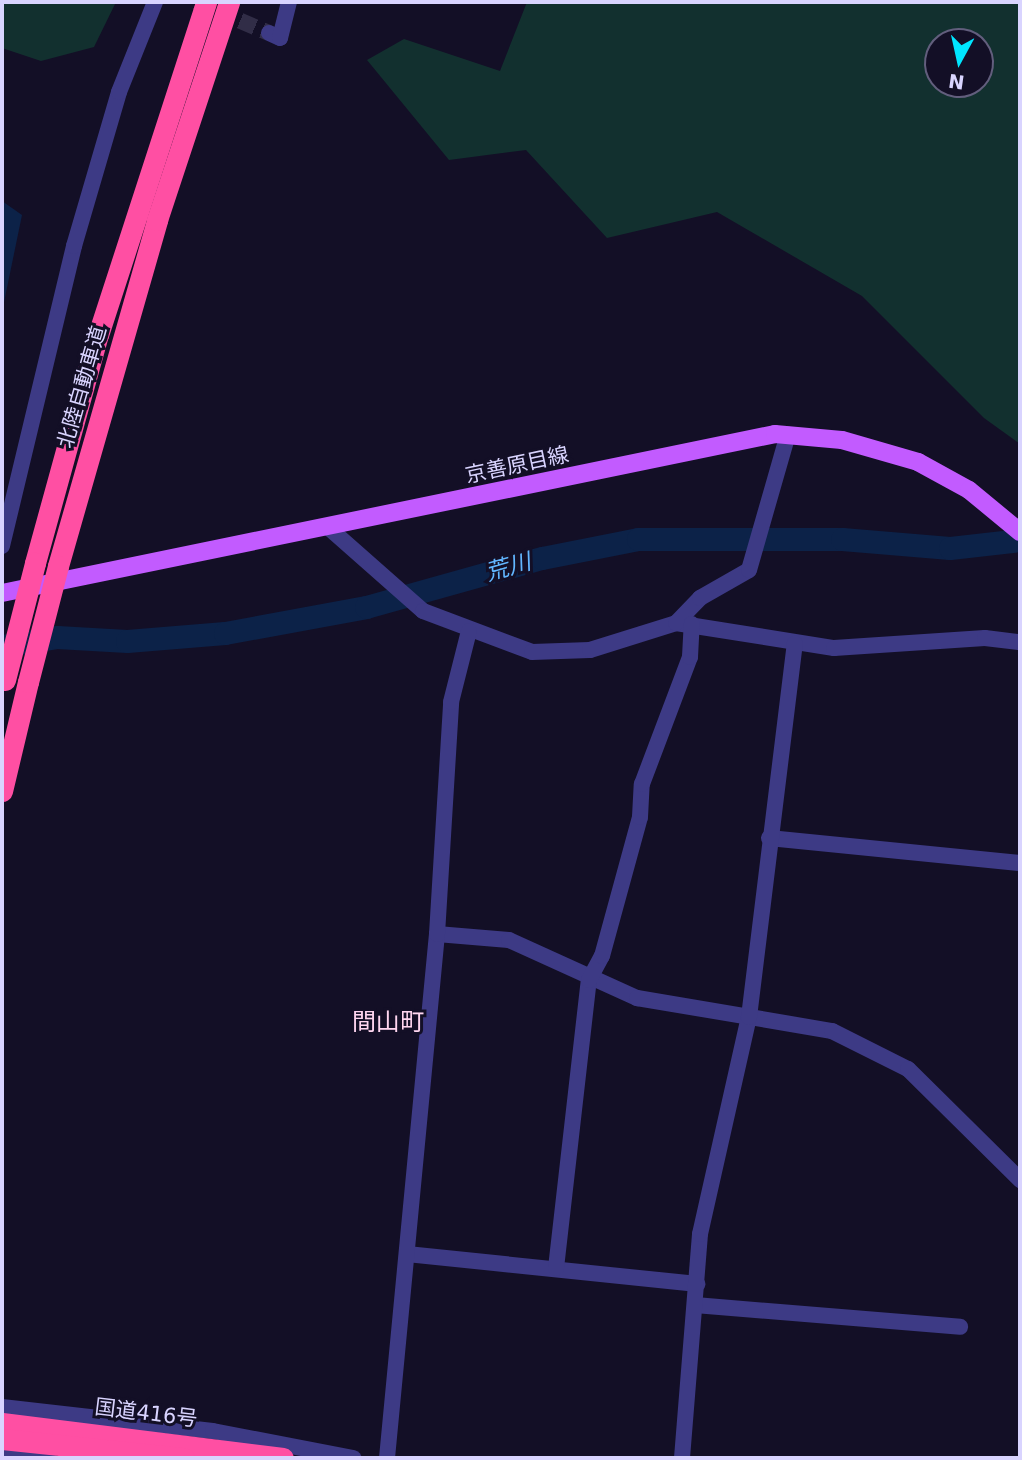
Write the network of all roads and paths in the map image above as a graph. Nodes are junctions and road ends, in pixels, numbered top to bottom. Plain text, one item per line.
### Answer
1 (155, 2) edge
2 (206, 2) edge
3 (229, 2) edge
4 (289, 2) edge
5 (269, 33) dead end
6 (788, 434) junction
7 (1015, 527) edge
8 (330, 528) junction
9 (2, 546) edge
10 (2, 593) edge
11 (684, 624) junction
12 (469, 631) junction
13 (1020, 642) edge
14 (795, 644) junction
15 (4, 688) edge
16 (2, 791) edge
17 (769, 838) junction
18 (1020, 863) edge
19 (437, 934) junction
20 (589, 980) junction
21 (749, 1017) junction
22 (1017, 1172) edge
23 (407, 1254) junction
24 (556, 1268) junction
25 (697, 1284) junction
26 (695, 1304) junction
27 (960, 1327) dead end
28 (2, 1407) edge
29 (2, 1423) edge
30 (2, 1439) edge
31 (2, 1450) edge
32 (46, 1456) edge
33 (90, 1458) edge
34 (184, 1458) edge
35 (283, 1458) edge
36 (353, 1458) edge
37 (387, 1458) edge
38 (682, 1458) edge

1 - 9 street
2 - 15 highway, 北陸自動車道, bridge
3 - 16 highway, 北陸自動車道, bridge
4 - 5 street
6 - 7 main road, 京善原目線
6 - 8 main road, 京善原目線
6 - 11 street
8 - 10 main road, 京善原目線
8 - 12 street
11 - 12 street
11 - 14 street
11 - 20 street
12 - 19 street
13 - 14 street
14 - 17 street
17 - 18 street
17 - 21 street
19 - 20 street
19 - 23 street
20 - 21 street
20 - 24 street
21 - 22 street
21 - 25 street
23 - 24 street
23 - 37 street
24 - 25 street
25 - 26 street
26 - 27 street
26 - 38 street
28 - 36 street
29 - 35 highway, 国道416号
30 - 34 highway, 国道416号
31 - 32 street
32 - 33 street

